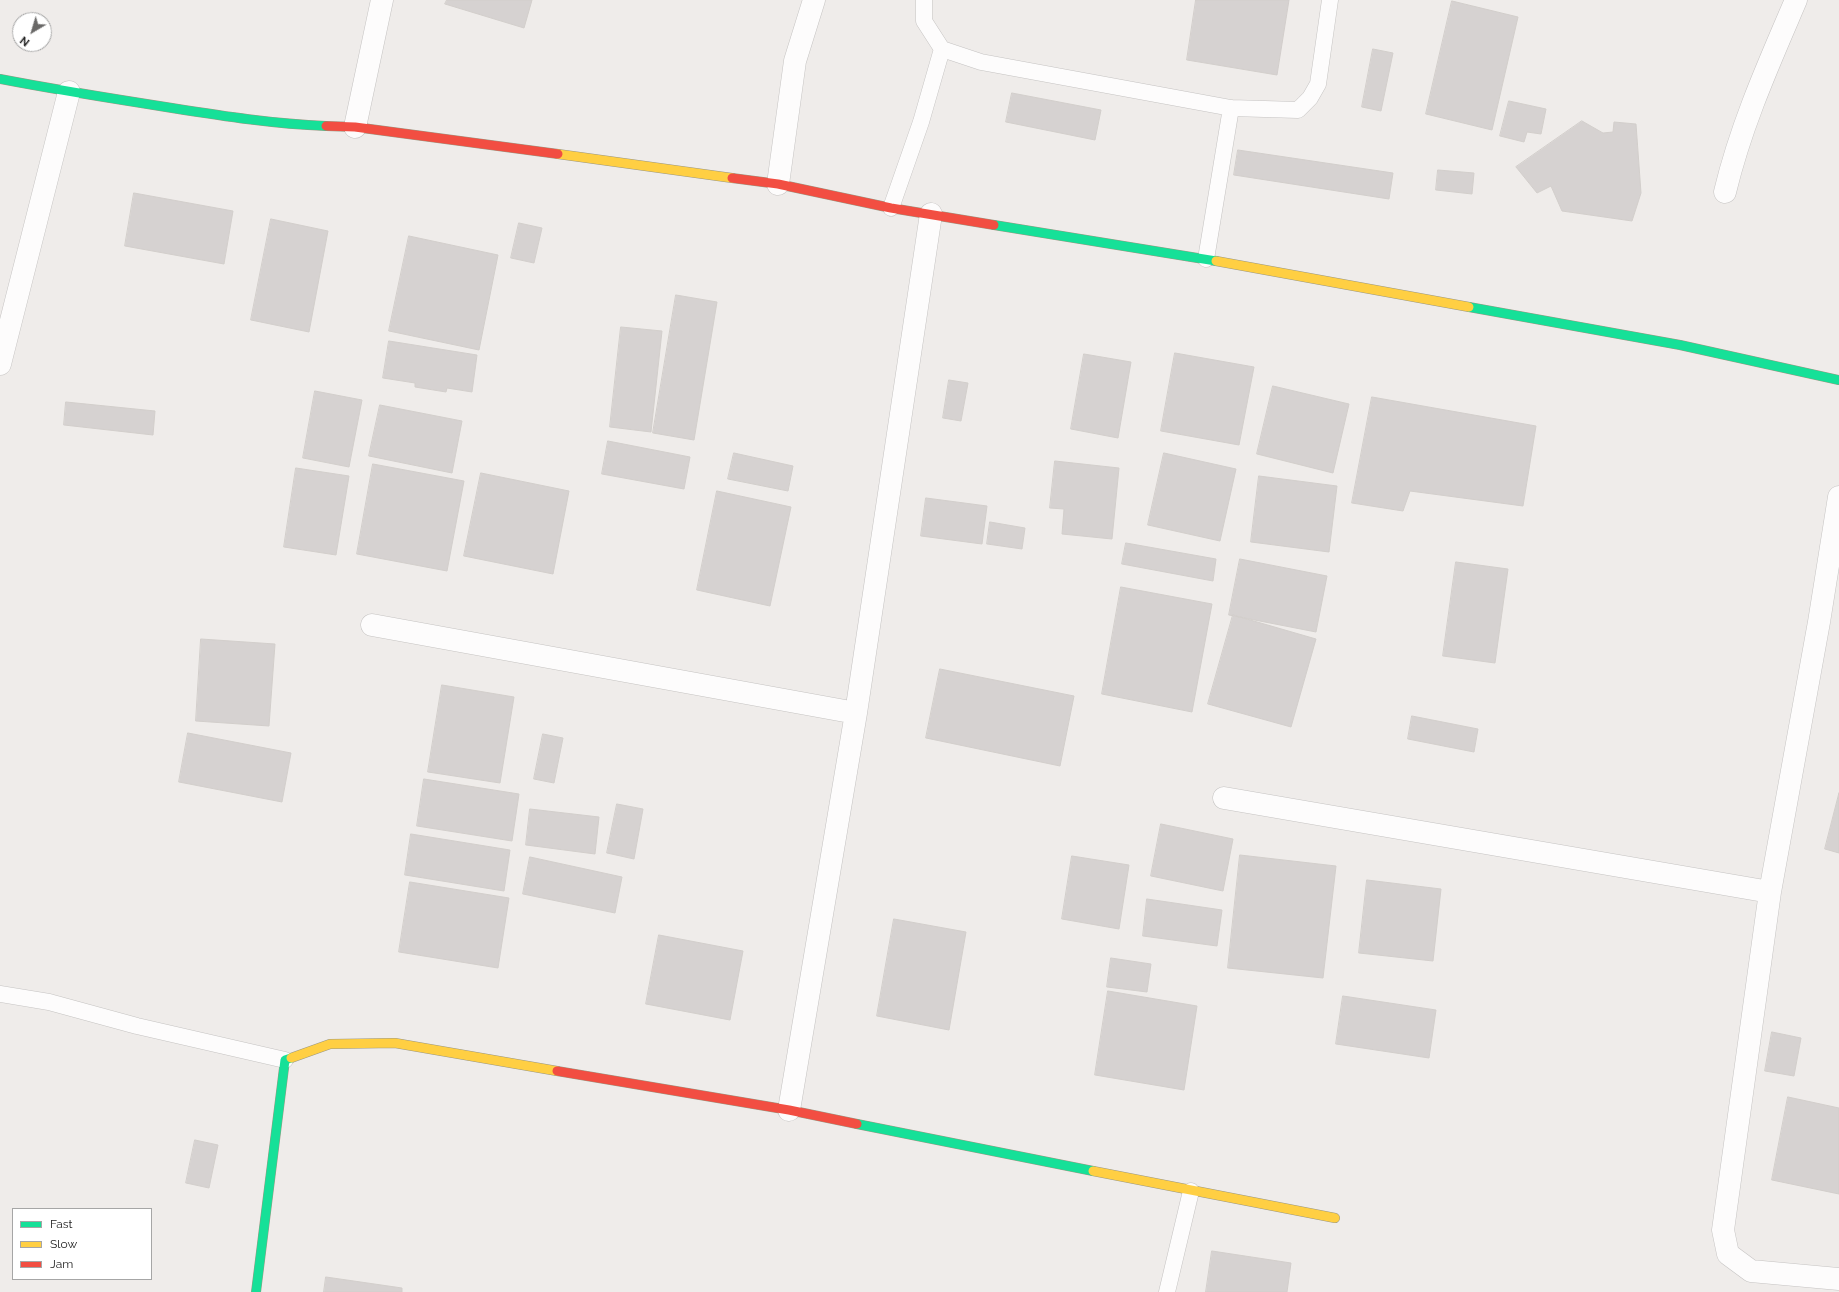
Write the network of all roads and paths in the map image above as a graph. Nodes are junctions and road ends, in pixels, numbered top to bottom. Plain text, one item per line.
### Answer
1 (382, 0) edge
2 (814, 0) edge
3 (924, 0) edge
4 (1330, 0) edge
5 (1796, 0) edge
6 (942, 49) junction
7 (0, 80) edge
8 (69, 92) junction
9 (1231, 108) junction
10 (355, 127) junction
11 (778, 184) junction
12 (1725, 192) dead end
13 (891, 208) junction
14 (931, 214) junction
15 (1206, 259) junction
16 (0, 364) edge
17 (1839, 380) edge
18 (1839, 497) edge
19 (372, 626) dead end
20 (856, 713) junction
21 (1224, 798) dead end
22 (1770, 892) junction
23 (0, 994) edge
24 (285, 1060) junction
25 (789, 1110) junction
26 (1191, 1191) junction
27 (1335, 1218) dead end
28 (1839, 1279) edge
29 (256, 1292) edge
30 (1167, 1292) edge

1 - 10 street
2 - 11 street
3 - 6 lane
4 - 9 lane
5 - 12 street
6 - 9 lane
6 - 13 lane
7 - 8 street
8 - 10 street
8 - 16 street
9 - 15 lane
10 - 11 street
11 - 13 street
13 - 14 street
14 - 15 street
14 - 20 street
15 - 17 street
18 - 22 street
19 - 20 street
20 - 25 street
21 - 22 street
22 - 28 street
23 - 24 lane
24 - 25 street
24 - 29 street
25 - 26 street
26 - 27 street
26 - 30 lane

